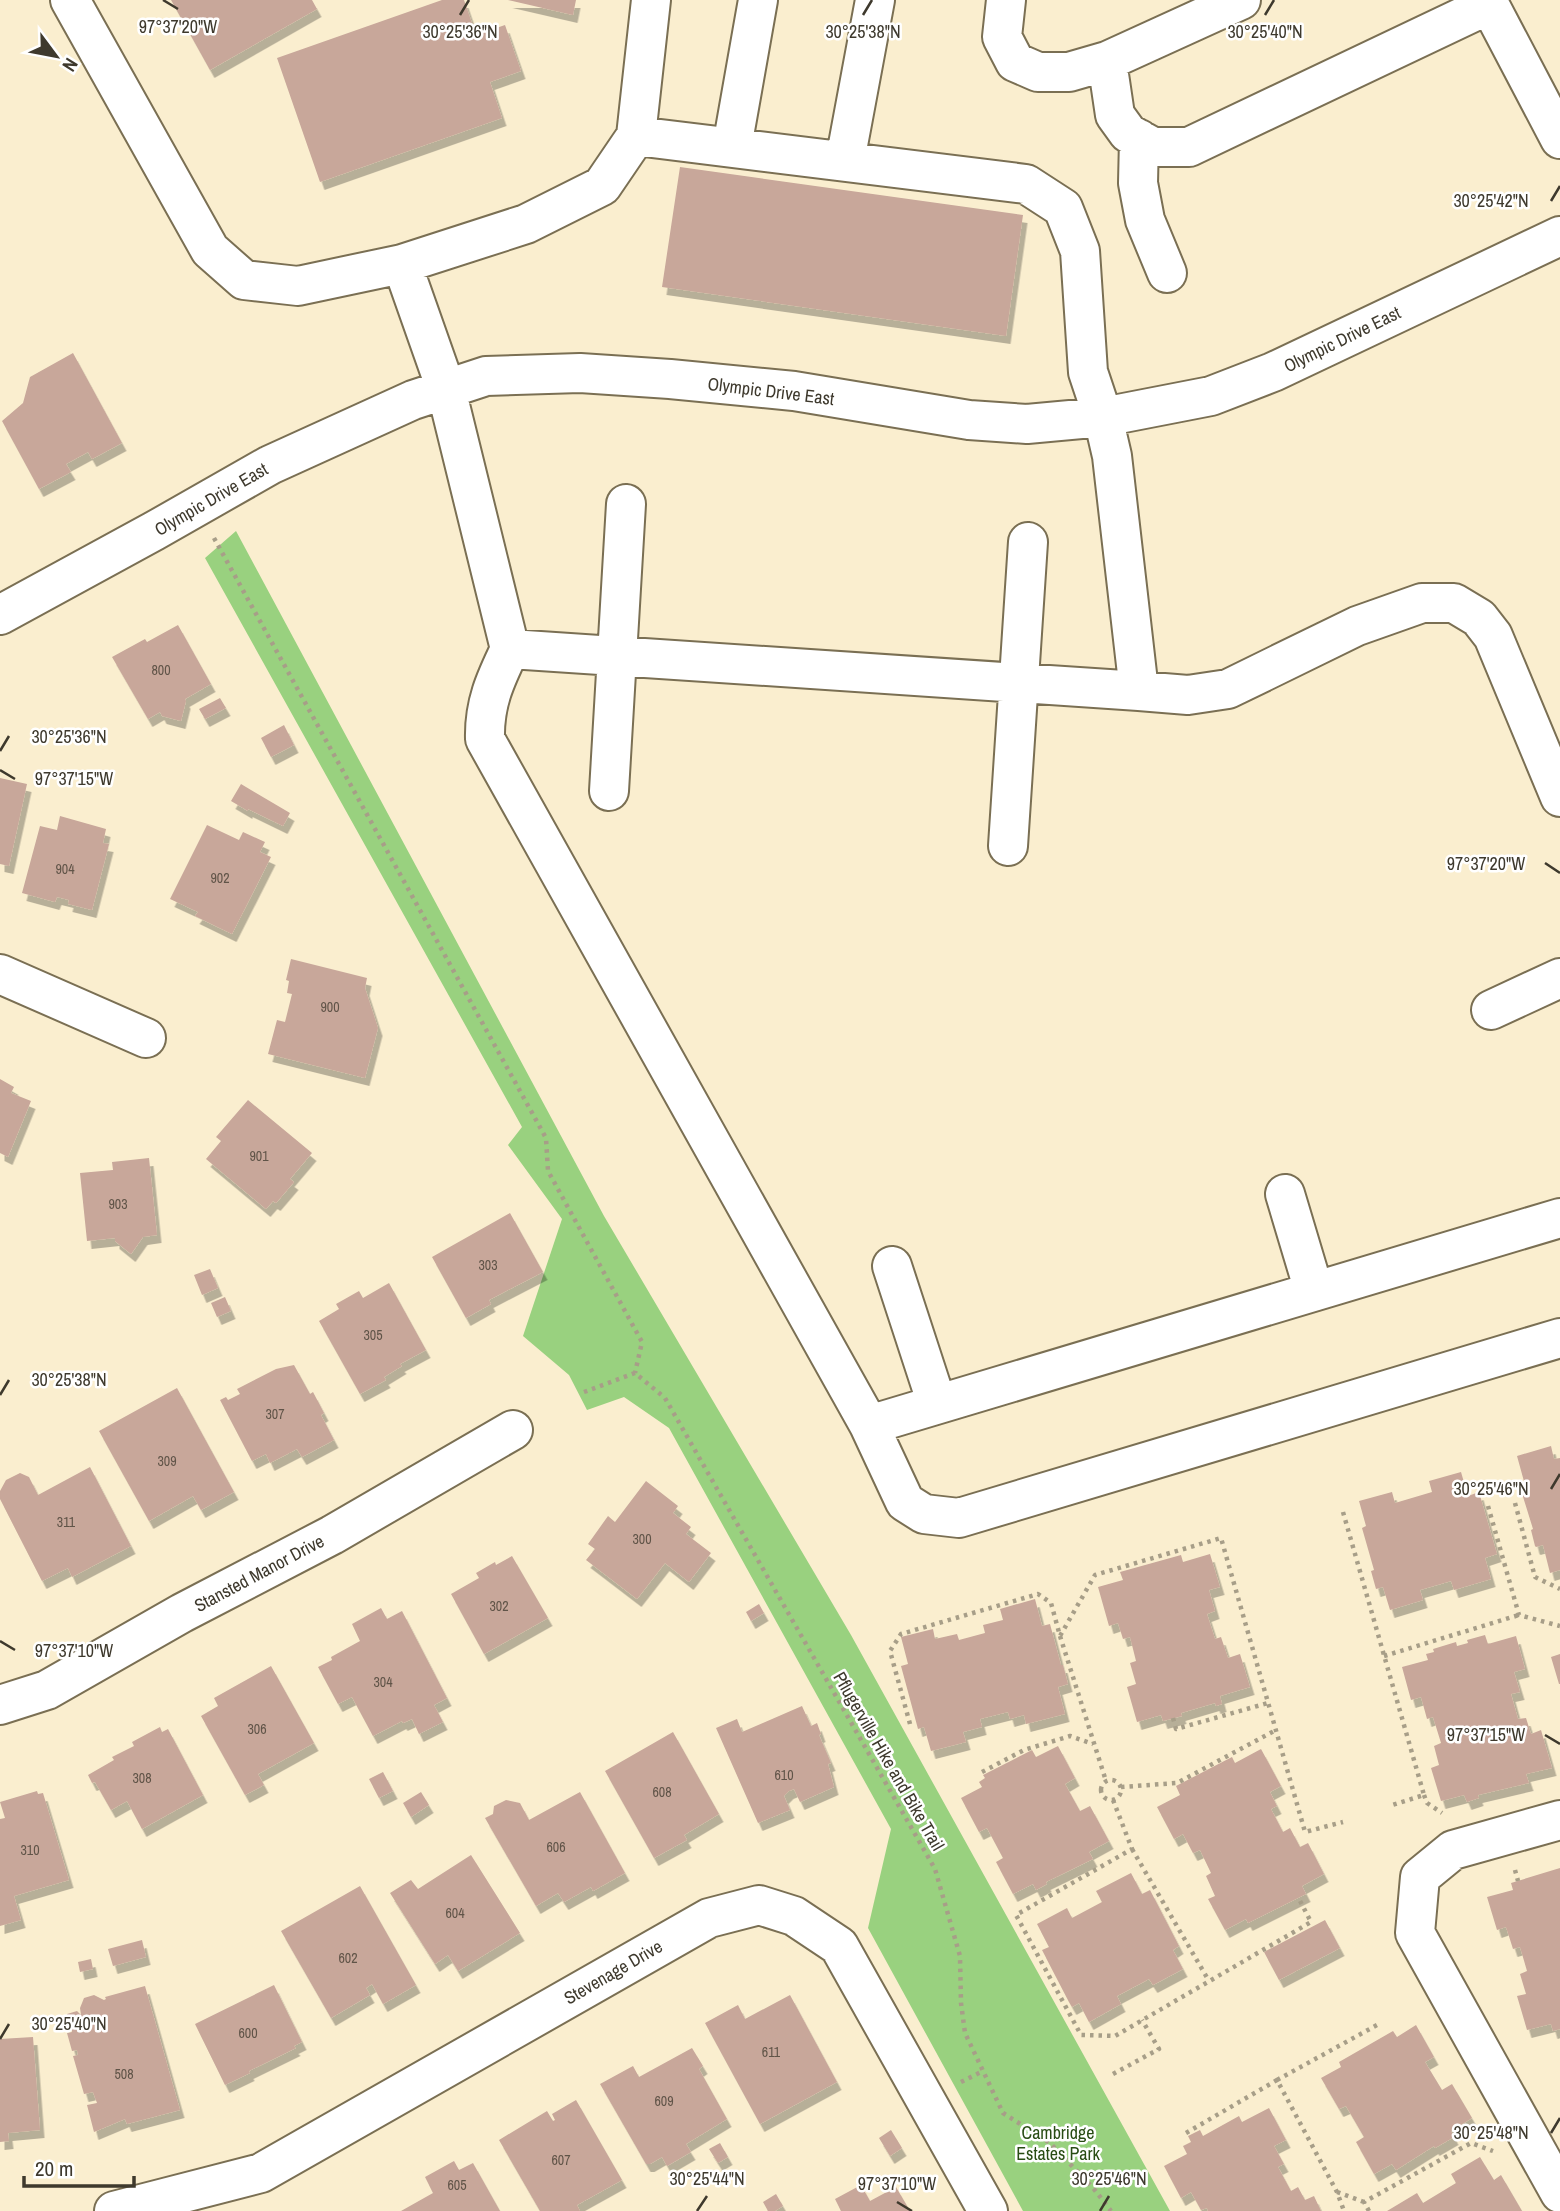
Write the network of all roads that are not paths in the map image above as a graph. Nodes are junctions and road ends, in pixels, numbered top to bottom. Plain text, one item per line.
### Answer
1 (70, 0) edge
2 (651, 0) edge
3 (758, 0) edge
4 (875, 0) edge
5 (1006, 0) edge
6 (1241, 0) edge
7 (1488, 2) edge
8 (1107, 61) junction
9 (636, 136) junction
10 (1139, 139) junction
11 (1560, 139) edge
12 (732, 148) junction
13 (845, 161) junction
14 (1560, 236) edge
15 (402, 264) junction
16 (1167, 273) dead end
17 (446, 389) junction
18 (1103, 416) junction
19 (626, 504) dead end
20 (1028, 542) dead end
21 (0, 615) edge
22 (510, 649) junction
23 (618, 657) junction
24 (1020, 685) junction
25 (1139, 691) junction
26 (609, 791) dead end
27 (1560, 797) edge
28 (1008, 846) dead end
29 (0, 974) edge
30 (1560, 978) edge
31 (1491, 1010) dead end
32 (146, 1038) dead end
33 (1285, 1194) dead end
34 (1560, 1218) edge
35 (892, 1266) dead end
36 (1314, 1291) junction
37 (1560, 1338) edge
38 (937, 1404) junction
39 (869, 1425) junction
40 (513, 1430) dead end
41 (0, 1705) edge
42 (1560, 1820) edge
43 (1560, 2193) edge
44 (114, 2211) edge
45 (988, 2211) edge

1 - 15 street
2 - 9 street
3 - 12 street
4 - 13 street
5 - 8 street
6 - 8 street
7 - 10 street
7 - 11 street
8 - 10 street
9 - 12 street
9 - 15 street
10 - 16 street
12 - 13 street
13 - 18 street
14 - 18 street, Olympic Drive East
15 - 17 street
17 - 18 street, Olympic Drive East
17 - 21 street, Olympic Drive East
17 - 22 street
18 - 25 street
19 - 23 street
20 - 24 street
22 - 23 street
22 - 39 street
23 - 24 street
23 - 26 street
24 - 25 street
24 - 28 street
25 - 27 street
29 - 32 street
30 - 31 street
33 - 36 street
34 - 36 street
35 - 38 street
36 - 38 street
37 - 39 street
38 - 39 street
40 - 41 street, Stansted Manor Drive
42 - 43 street
44 - 45 street, Stevenage Drive

